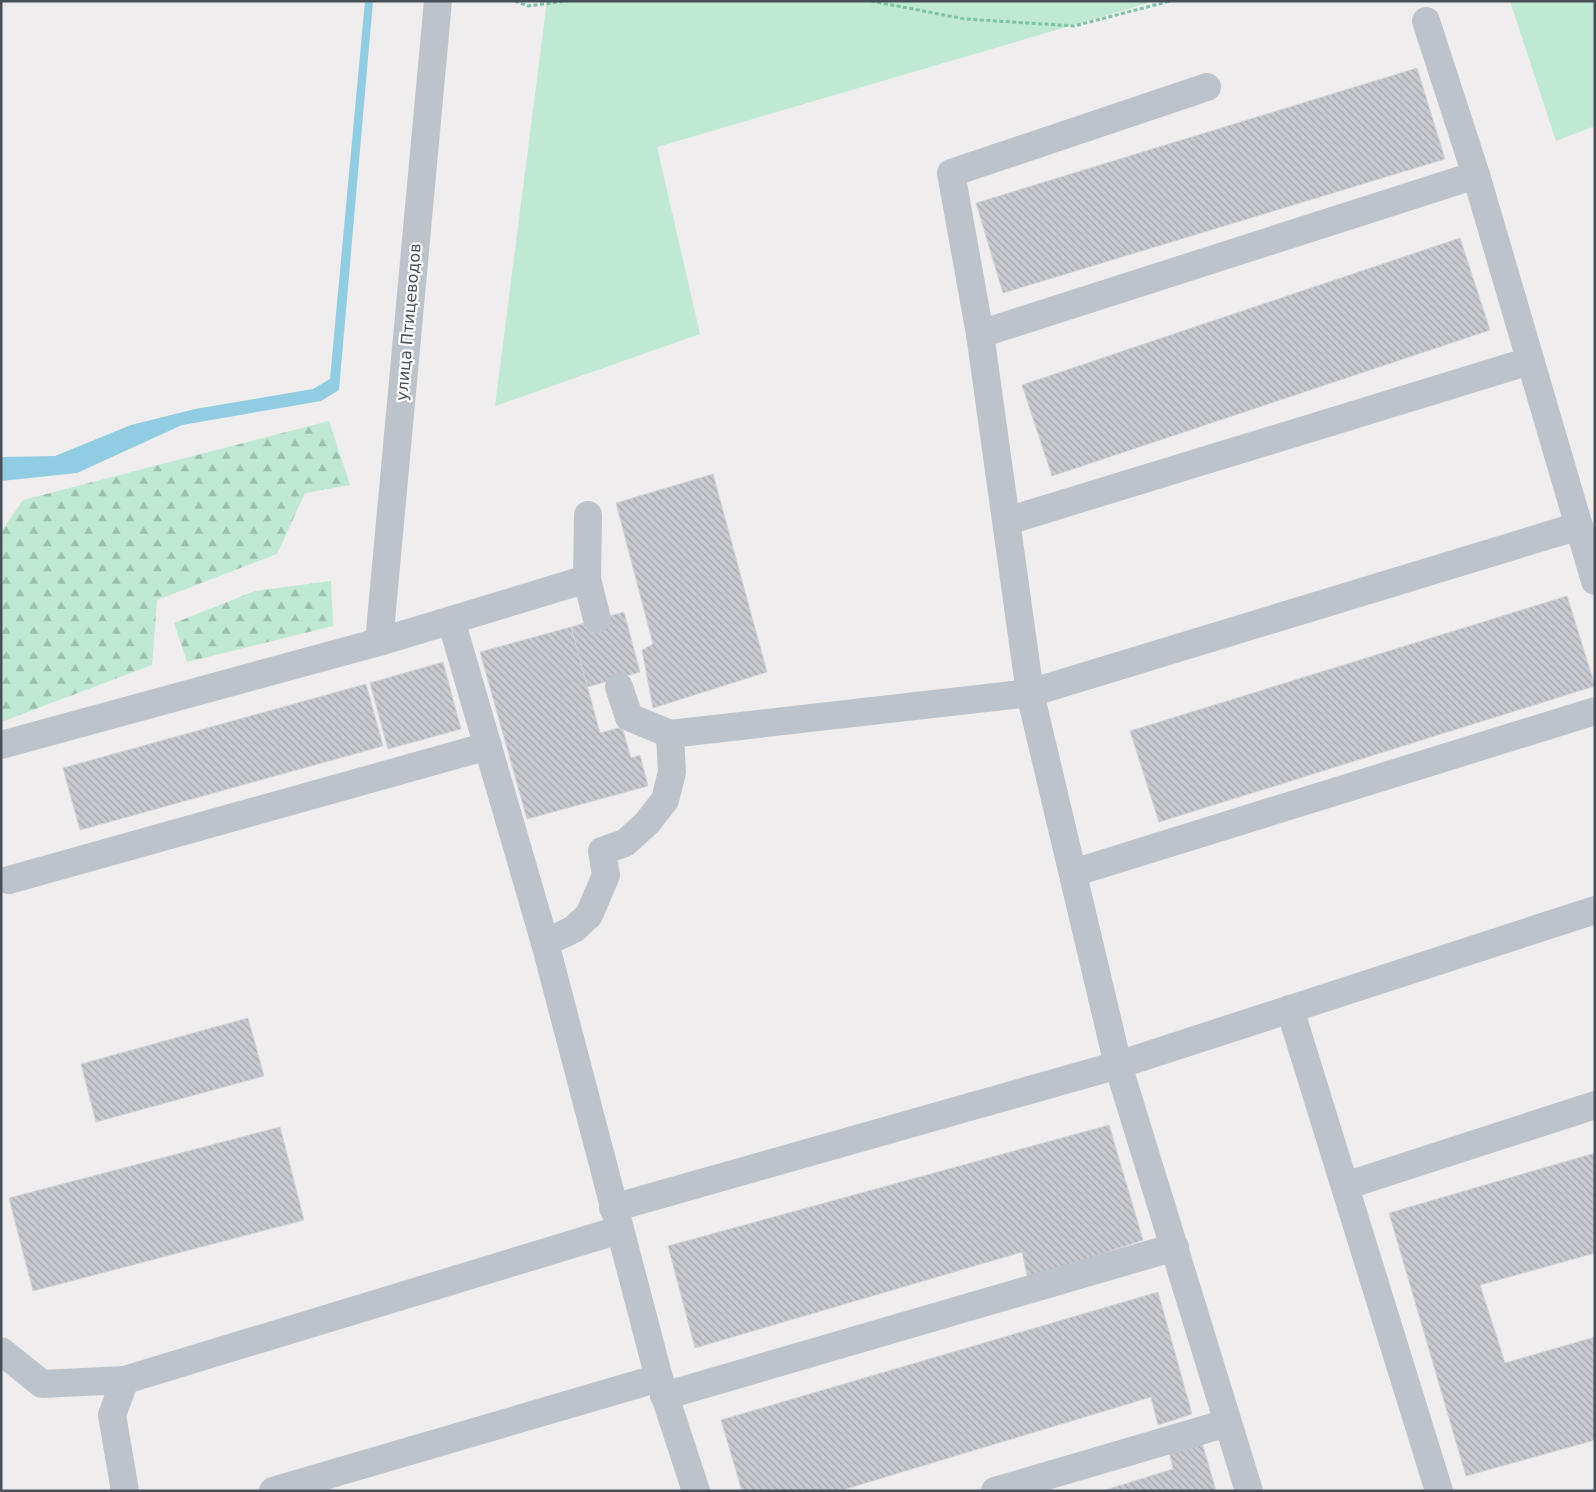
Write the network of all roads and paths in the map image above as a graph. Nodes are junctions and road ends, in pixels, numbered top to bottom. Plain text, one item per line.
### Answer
1 (438, 1) edge
2 (515, 1) edge
3 (567, 1) edge
4 (871, 1) edge
5 (1170, 1) edge
6 (1426, 21) dead end
7 (1207, 87) dead end
8 (1476, 175) junction
9 (980, 334) junction
10 (1530, 361) junction
11 (588, 515) dead end
12 (1007, 521) junction
13 (1579, 526) junction
14 (587, 579) junction
15 (1595, 581) edge
16 (597, 619) dead end
17 (451, 620) junction
18 (379, 642) junction
19 (619, 687) dead end
20 (1030, 693) junction
21 (1595, 711) edge
22 (670, 734) junction
23 (1, 744) edge
24 (488, 746) junction
25 (1073, 874) junction
26 (9, 880) dead end
27 (1595, 910) edge
28 (545, 943) junction
29 (1290, 1009) junction
30 (1118, 1065) junction
31 (1595, 1105) edge
32 (1345, 1186) junction
33 (616, 1219) junction
34 (1175, 1247) junction
35 (1, 1351) edge
36 (125, 1380) junction
37 (662, 1387) junction
38 (1227, 1423) junction
39 (125, 1491) edge
40 (273, 1491) edge
41 (696, 1491) edge
42 (995, 1491) edge
43 (1249, 1491) edge
44 (1439, 1491) edge

1 - 18 street, улица Птицеводов
2 - 3 path
4 - 5 path
6 - 8 street
7 - 9 street
8 - 9 street
8 - 10 street
9 - 12 street
10 - 12 street
10 - 13 street
11 - 14 street
12 - 20 street
13 - 15 street
13 - 20 street
14 - 16 street
14 - 17 street
17 - 18 street
17 - 24 street
18 - 23 street
19 - 22 street
20 - 22 street
20 - 25 street
21 - 25 street
22 - 28 street
24 - 26 street
24 - 28 street
25 - 30 street
27 - 29 street
28 - 33 street
29 - 30 street
29 - 32 street
30 - 33 street
30 - 34 street
31 - 32 street
32 - 44 street
33 - 36 street
33 - 37 street
34 - 37 street
34 - 38 street
35 - 36 street
36 - 39 street
37 - 40 street
37 - 41 street
38 - 42 street
38 - 43 street

